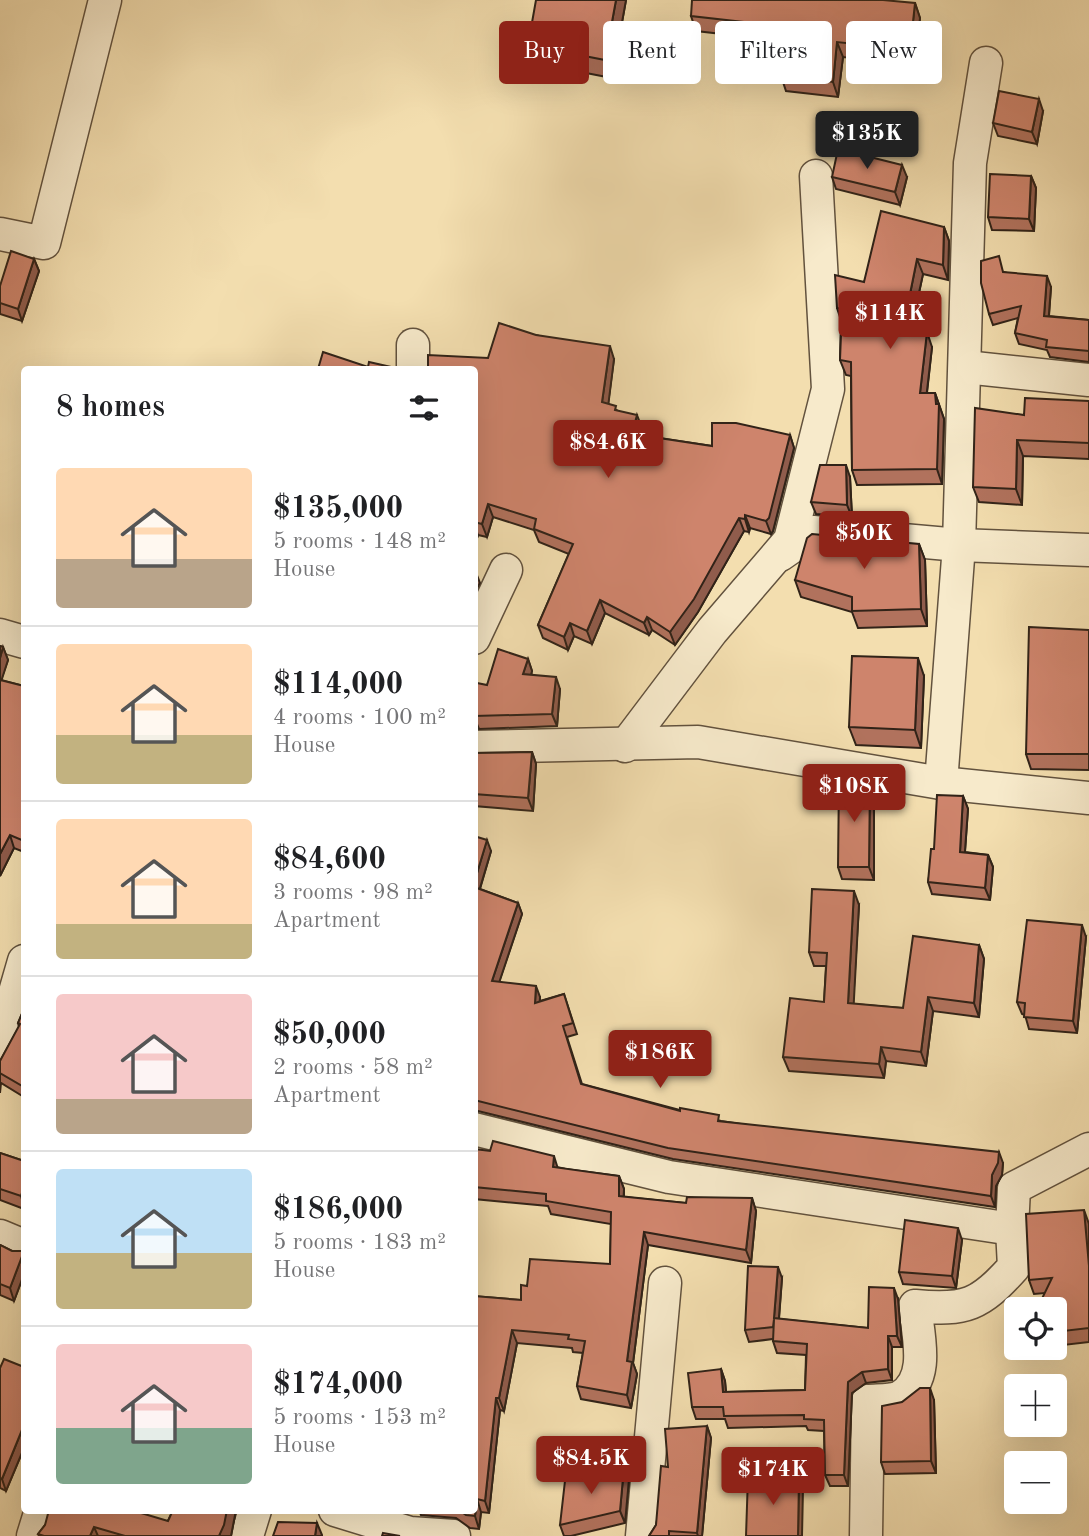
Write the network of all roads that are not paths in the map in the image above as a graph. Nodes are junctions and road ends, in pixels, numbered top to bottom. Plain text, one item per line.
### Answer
1 (105, 0) edge
2 (986, 63) dead end
3 (816, 176) dead end
4 (0, 234) edge
5 (965, 367) junction
6 (1089, 380) edge
7 (959, 545) junction
8 (1089, 550) edge
9 (772, 560) junction
10 (506, 570) dead end
11 (478, 630) edge
12 (0, 635) edge
13 (21, 641) edge
14 (625, 746) junction
15 (478, 747) edge
16 (941, 783) junction
17 (1089, 799) edge
18 (21, 971) edge
19 (0, 1044) edge
20 (478, 1130) edge
21 (1089, 1149) edge
22 (1012, 1229) junction
23 (0, 1236) edge
24 (21, 1245) edge
25 (664, 1283) dead end
26 (40, 1514) edge
27 (255, 1514) edge
28 (363, 1514) edge
29 (412, 1521) edge
30 (33, 1536) edge
31 (247, 1536) edge
32 (454, 1536) edge
33 (642, 1536) edge
34 (866, 1536) edge

1 - 4 street
2 - 5 street
3 - 9 street
5 - 6 street
5 - 7 street
7 - 8 street
7 - 9 street
7 - 16 street
9 - 14 street
10 - 11 street
12 - 13 street
14 - 15 street
14 - 16 street
16 - 17 street
18 - 19 street
20 - 22 street
21 - 22 street
22 - 34 street
23 - 24 street
25 - 33 street
26 - 30 street
27 - 31 street
28 - 29 street
29 - 32 street

